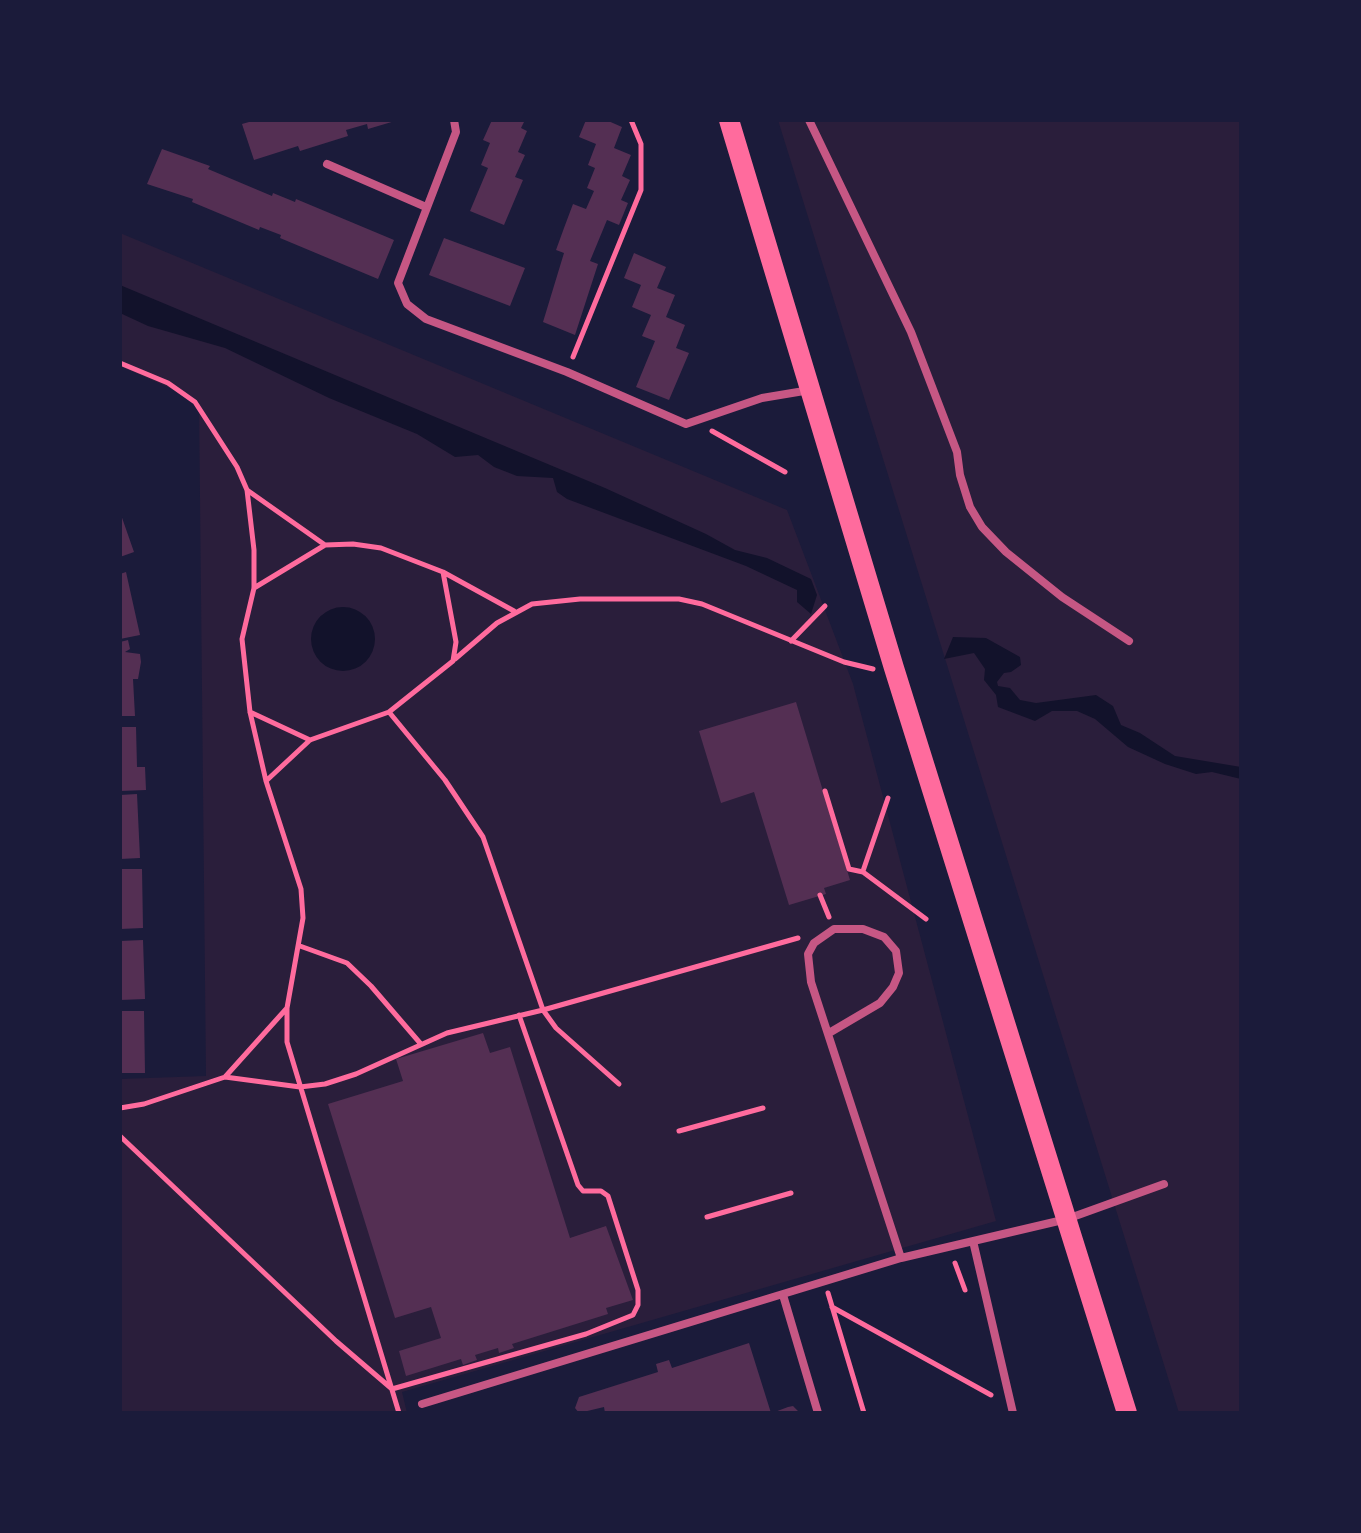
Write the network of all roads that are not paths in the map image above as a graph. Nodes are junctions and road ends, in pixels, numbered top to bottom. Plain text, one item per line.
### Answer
1 (454, 120) edge
2 (729, 120) edge
3 (809, 120) edge
4 (328, 164) dead end
5 (426, 207) junction
6 (811, 390) junction
7 (1129, 641) dead end
8 (829, 1032) junction
9 (1164, 1184) dead end
10 (1067, 1219) junction
11 (973, 1241) junction
12 (901, 1258) junction
13 (783, 1294) junction
14 (422, 1404) dead end
15 (818, 1413) edge
16 (1013, 1413) edge
17 (1127, 1413) edge

1 - 5 lane
2 - 6 main road
3 - 7 lane
4 - 5 lane
5 - 6 lane
6 - 10 main road
8 - 8 lane
8 - 12 lane
9 - 10 lane
10 - 11 lane
10 - 17 main road
11 - 12 lane
11 - 16 lane
12 - 13 lane
13 - 14 lane
13 - 15 lane

